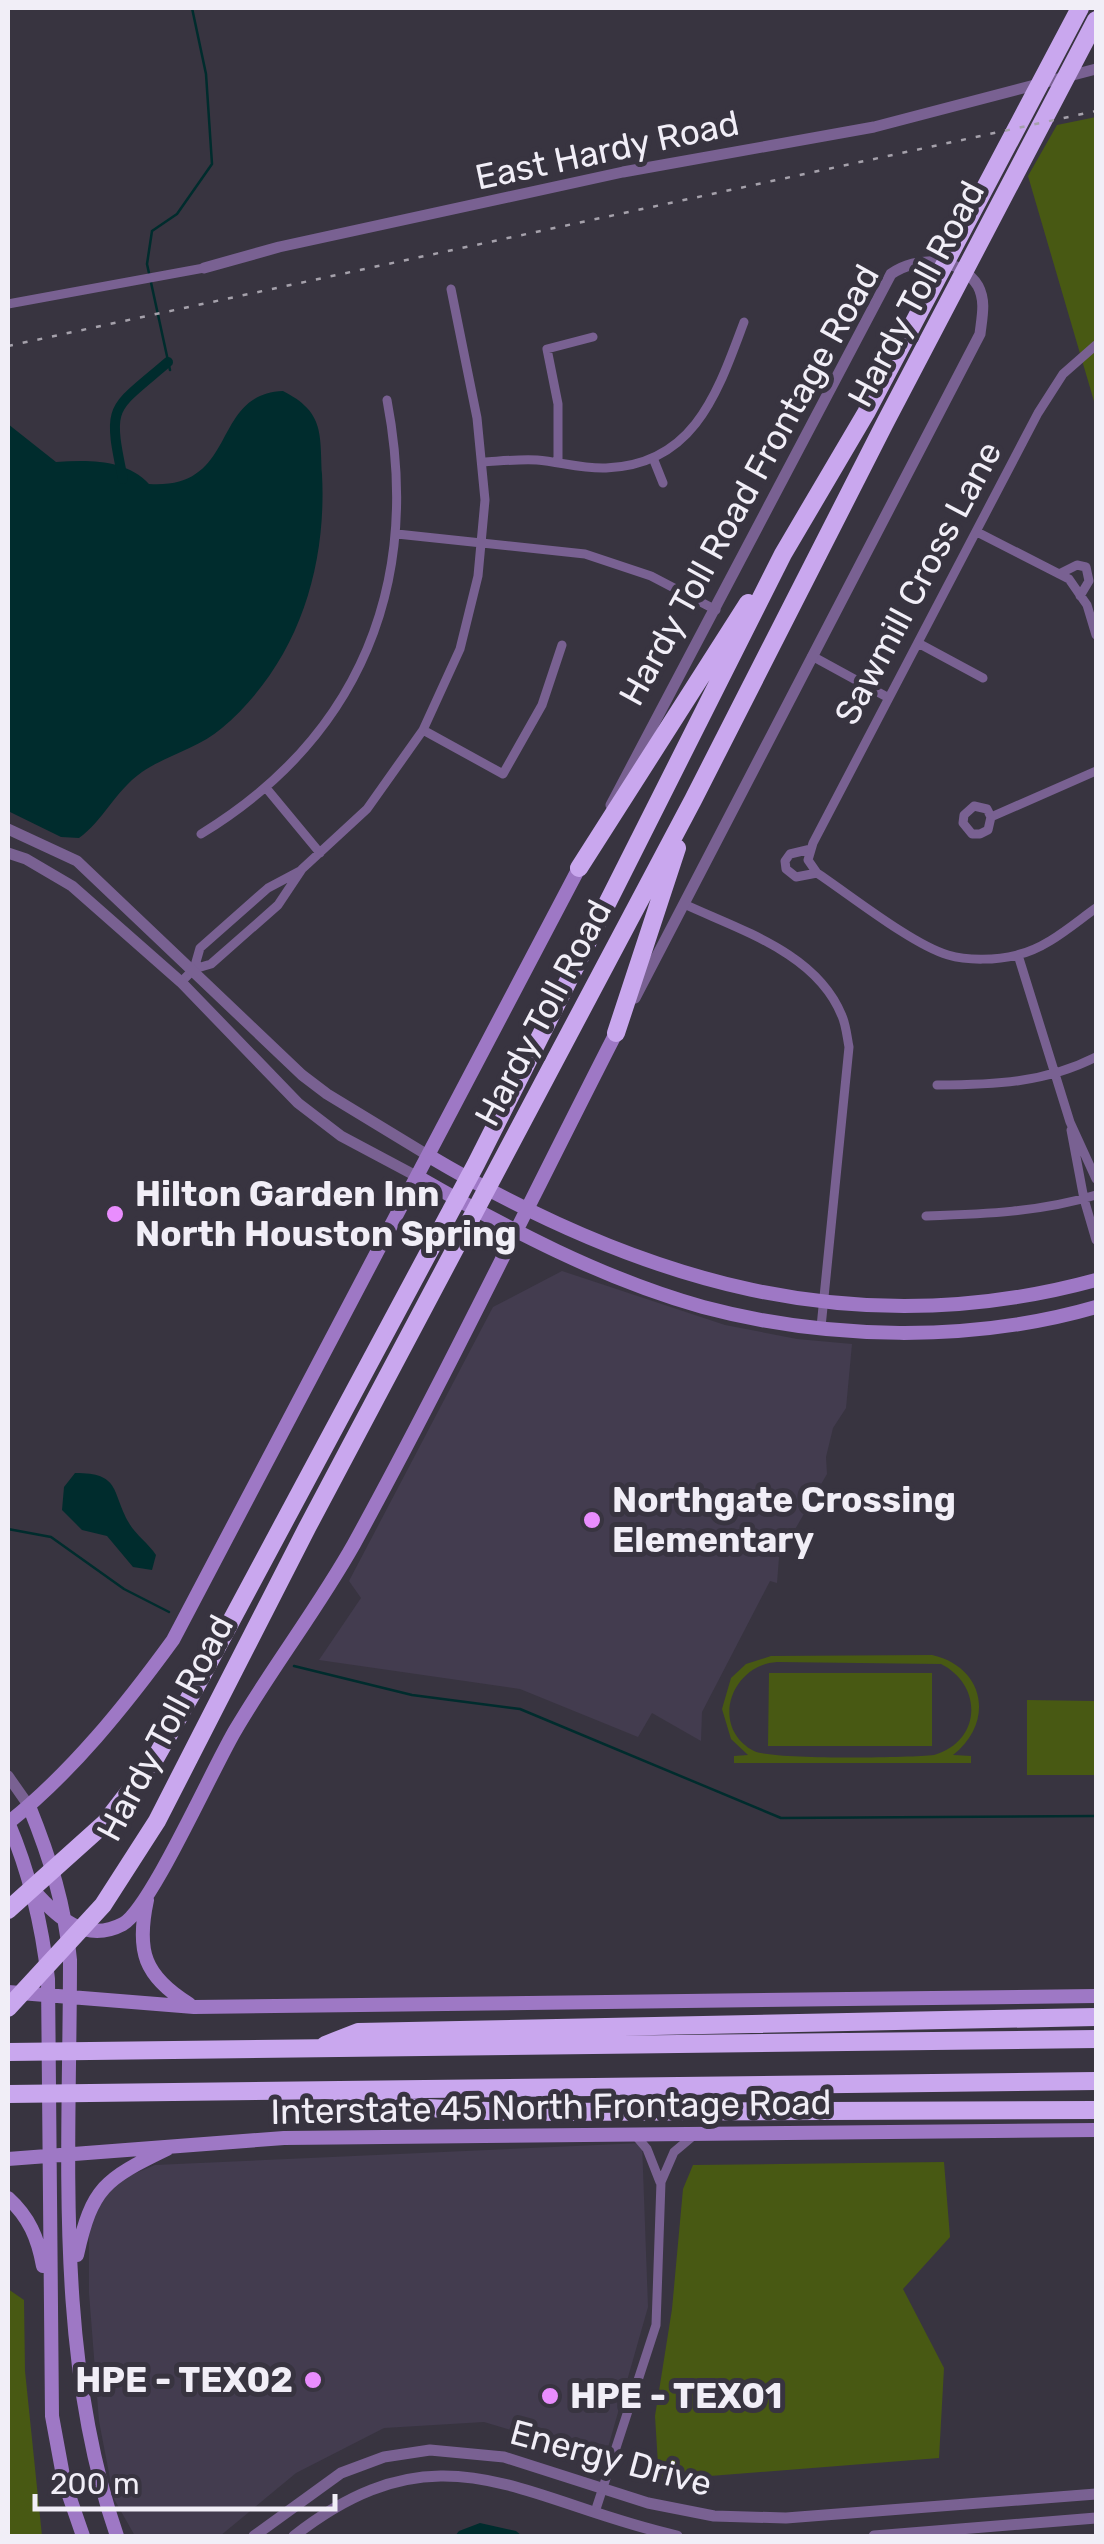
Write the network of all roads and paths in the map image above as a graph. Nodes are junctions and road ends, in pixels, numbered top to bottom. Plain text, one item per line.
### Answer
1 (1080, 8) edge
2 (1096, 20) edge
3 (1096, 69) edge
4 (204, 268) joint
5 (450, 289) dead end
6 (8, 304) edge
7 (744, 322) dead end
8 (593, 337) dead end
9 (1096, 345) edge
10 (387, 400) dead end
11 (653, 458) junction
12 (483, 462) junction
13 (558, 463) junction
14 (662, 483) dead end
15 (977, 532) junction
16 (397, 534) junction
17 (482, 543) junction
18 (784, 554) junction
19 (1058, 574) junction
20 (1080, 596) junction
21 (716, 610) junction
22 (1096, 636) edge
23 (918, 643) junction
24 (562, 645) dead end
25 (812, 656) junction
26 (982, 678) dead end
27 (888, 697) junction
28 (423, 730) junction
29 (1096, 771) edge
30 (266, 789) junction
31 (693, 800) junction
32 (992, 817) dead end
33 (8, 829) edge
34 (201, 834) dead end
35 (8, 853) edge
36 (320, 853) junction
37 (810, 855) junction
38 (579, 868) junction
39 (302, 869) junction
40 (817, 873) junction
41 (684, 904) junction
42 (1096, 908) edge
43 (1018, 955) junction
44 (194, 969) junction
45 (181, 982) junction
46 (616, 1033) junction
47 (1096, 1057) edge
48 (1055, 1074) junction
49 (302, 1075) junction
50 (937, 1085) dead end
51 (285, 1092) junction
52 (1070, 1122) junction
53 (429, 1156) junction
54 (418, 1177) junction
55 (1096, 1179) edge
56 (1096, 1195) edge
57 (1084, 1199) junction
58 (527, 1208) junction
59 (926, 1216) dead end
60 (510, 1227) junction
61 (1096, 1240) edge
62 (666, 1267) junction
63 (1096, 1280) edge
64 (655, 1291) junction
65 (988, 1302) junction
66 (824, 1303) junction
67 (1096, 1307) edge
68 (992, 1326) junction
69 (821, 1327) junction
70 (8, 1776) edge
71 (29, 1806) junction
72 (8, 1822) edge
73 (34, 1890) junction
74 (148, 1895) junction
75 (8, 1910) edge
76 (62, 1917) junction
77 (98, 1930) junction
78 (70, 1960) junction
79 (8, 1992) edge
80 (1096, 1996) edge
81 (48, 2002) junction
82 (70, 2004) junction
83 (194, 2007) junction
84 (8, 2008) edge
85 (1096, 2016) edge
86 (1096, 2039) edge
87 (311, 2050) junction
88 (8, 2052) edge
89 (1096, 2081) edge
90 (326, 2090) junction
91 (8, 2094) edge
92 (1096, 2110) edge
93 (1096, 2130) edge
94 (636, 2136) junction
95 (694, 2136) junction
96 (178, 2144) junction
97 (70, 2154) junction
98 (49, 2156) junction
99 (8, 2159) edge
100 (661, 2182) junction
101 (8, 2198) edge
102 (72, 2275) junction
103 (49, 2323) junction
104 (604, 2488) junction
105 (1096, 2494) edge
106 (595, 2512) junction
107 (1096, 2518) edge
108 (83, 2536) edge
109 (117, 2536) edge
110 (254, 2536) edge
111 (294, 2536) edge
112 (678, 2536) edge
113 (874, 2536) edge

1 - 18 highway, Hardy Toll Road
2 - 31 highway, Hardy Toll Road
3 - 4 street, East Hardy Road
4 - 6 street, East Hardy Road
5 - 12 street
7 - 11 street
8 - 13 street
9 - 15 street, Sawmill Cross Lane
10 - 16 street
11 - 13 street
11 - 14 street
12 - 13 street
12 - 17 street
15 - 19 street
15 - 23 street, Sawmill Cross Lane
16 - 17 street
16 - 30 street
17 - 21 street
17 - 28 street
18 - 38 highway
18 - 75 highway, Hardy Toll Road
19 - 20 street
19 - 20 street
20 - 22 street
21 - 25 street, Hardy Toll Road Frontage Road
21 - 38 street, Hardy Toll Road Frontage Road
23 - 26 street
23 - 27 street, Sawmill Cross Lane
24 - 28 street
25 - 27 street
25 - 41 street, Hardy Toll Road Frontage Road
27 - 37 street, Sawmill Cross Lane
28 - 36 street
29 - 32 street
30 - 34 street
30 - 36 street
31 - 46 highway
31 - 84 highway, Hardy Toll Road
33 - 44 street
35 - 45 street
36 - 39 street
37 - 40 street
37 - 40 street, Sawmill Cross Lane
38 - 53 main road, Hardy Toll Road Frontage Road
39 - 44 street
39 - 44 street
40 - 43 street
41 - 46 street, Hardy Toll Road Frontage Road
41 - 66 street
42 - 43 street
43 - 48 street
44 - 45 street
44 - 49 street
45 - 51 street
46 - 58 main road, Hardy Toll Road Frontage Road
47 - 48 street
48 - 50 street
48 - 52 street
49 - 51 street
49 - 53 street
51 - 54 street
52 - 55 street
52 - 57 street
53 - 54 main road, Hardy Toll Road Frontage Road
53 - 58 main road
54 - 60 main road
54 - 71 main road, Hardy Toll Road Frontage Road
56 - 57 street
57 - 59 street
57 - 61 street
58 - 60 main road, Hardy Toll Road Frontage Road
58 - 62 main road
60 - 64 main road
60 - 74 main road, Hardy Toll Road Frontage Road
62 - 64 main road
62 - 66 main road
63 - 65 main road
64 - 69 main road
65 - 66 main road
65 - 68 main road
66 - 69 street
67 - 68 main road
68 - 69 main road
70 - 71 street
71 - 72 main road, Hardy Toll Road Frontage Road
71 - 76 main road
72 - 73 main road
73 - 76 main road
73 - 81 main road
74 - 77 main road
74 - 83 main road
76 - 77 main road
76 - 78 main road
77 - 78 main road
78 - 82 main road
79 - 81 main road
80 - 83 main road
81 - 82 main road
81 - 98 main road
82 - 83 main road
82 - 97 main road
85 - 87 highway
86 - 87 highway
87 - 88 highway
89 - 90 highway
90 - 91 highway
90 - 92 highway
93 - 95 main road, Interstate 45 North Frontage Road
94 - 95 main road, Interstate 45 North Frontage Road
94 - 96 main road, Interstate 45 North Frontage Road
94 - 100 street
95 - 100 street
96 - 97 main road, Interstate 45 North Frontage Road
96 - 102 main road
97 - 98 main road, Interstate 45 North Frontage Road
97 - 102 main road
98 - 99 main road, Interstate 45 North Frontage Road
98 - 103 main road
100 - 104 street
101 - 103 main road
102 - 109 main road
103 - 108 main road
104 - 105 street, Energy Drive
104 - 106 street
104 - 110 street, Energy Drive
106 - 111 street, Energy Drive
106 - 112 street, Energy Drive
107 - 113 street

